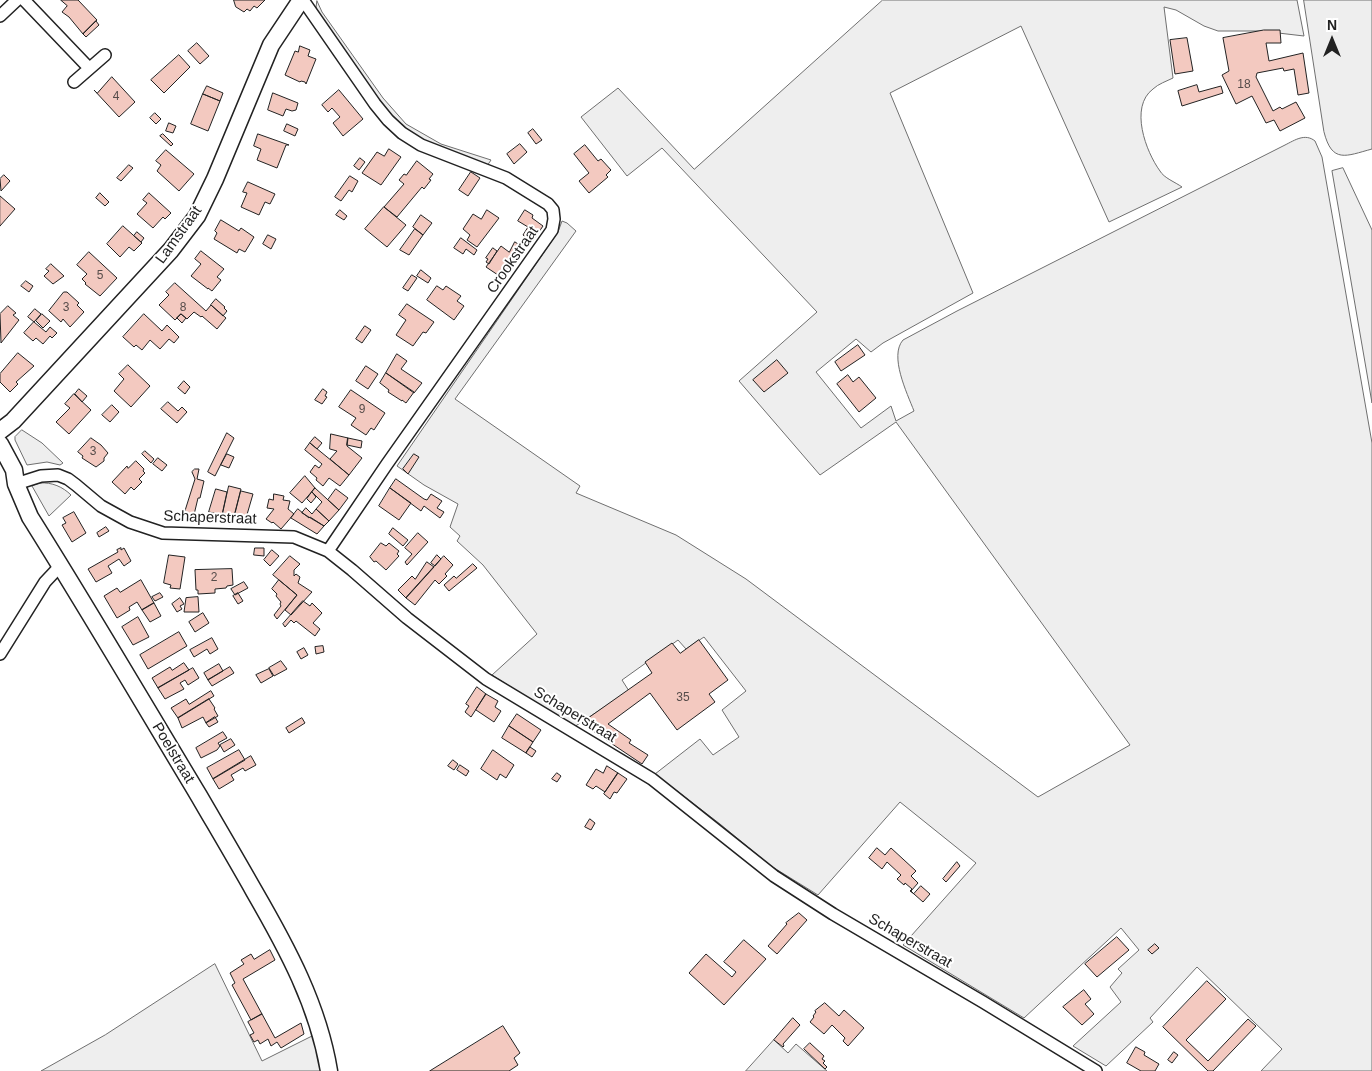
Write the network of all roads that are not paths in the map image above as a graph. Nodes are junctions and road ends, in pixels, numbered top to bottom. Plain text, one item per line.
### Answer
1 (17, 0) edge
2 (24, 0) edge
3 (302, 0) edge
4 (0, 16) edge
5 (105, 55) dead end
6 (89, 68) junction
7 (74, 82) dead end
8 (0, 431) edge
9 (0, 444) edge
10 (16, 484) junction
11 (328, 551) junction
12 (60, 565) junction
13 (0, 654) edge
14 (329, 1071) edge
15 (1096, 1071) edge

1 - 4 street
2 - 6 street
3 - 8 street, Lamstraat
3 - 11 street, Crookstraat
5 - 6 street
6 - 7 street
9 - 10 street, Poelstraat
10 - 11 street, Schaperstraat
10 - 12 street, Poelstraat
11 - 15 street, Schaperstraat
12 - 13 street
12 - 14 street, Poelstraat

